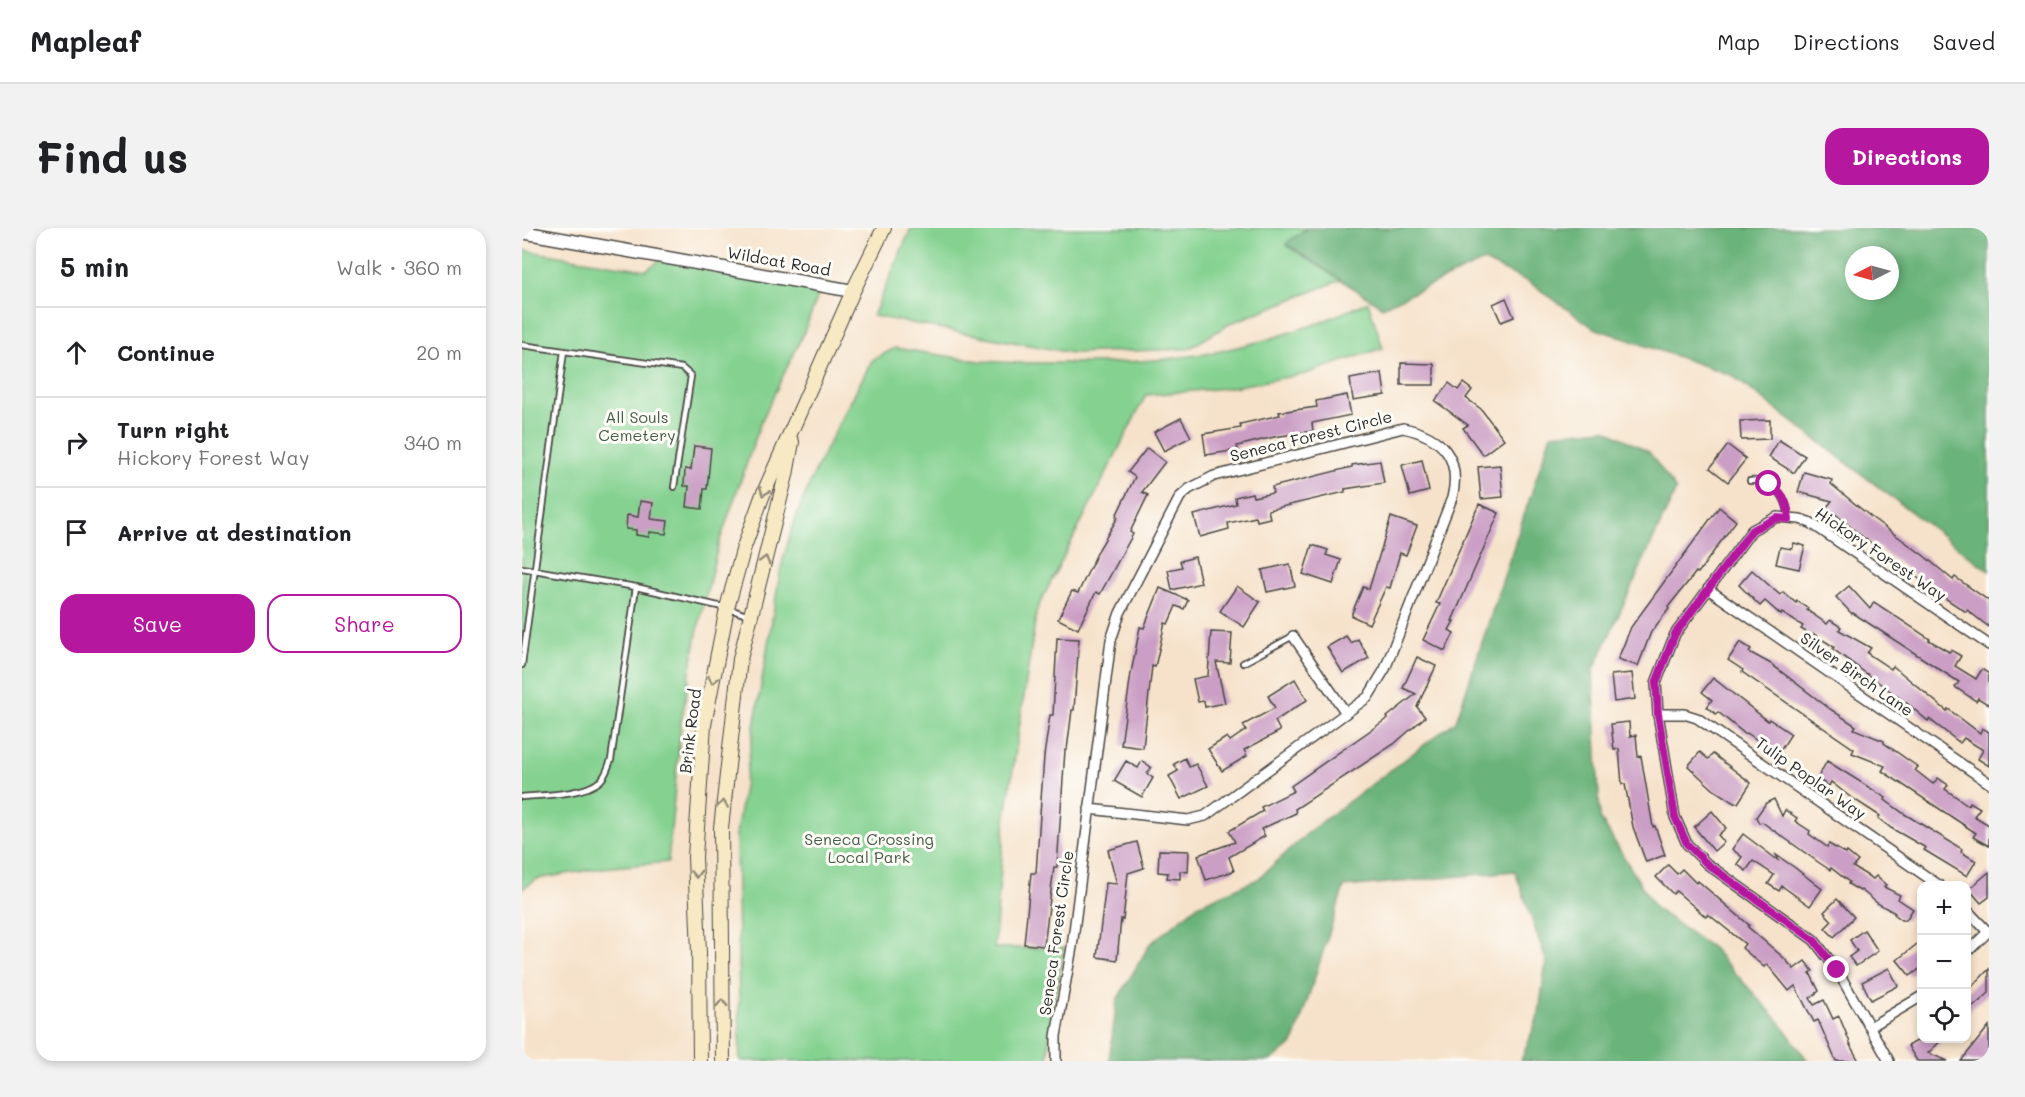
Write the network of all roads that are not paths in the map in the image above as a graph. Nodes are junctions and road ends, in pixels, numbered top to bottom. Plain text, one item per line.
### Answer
1 (884, 228) edge
2 (522, 232) edge
3 (853, 291) junction
4 (522, 345) edge
5 (564, 351) junction
6 (796, 419) junction
7 (1750, 480) dead end
8 (674, 487) dead end
9 (1789, 519) junction
10 (522, 568) edge
11 (535, 570) junction
12 (636, 587) junction
13 (1708, 588) junction
14 (727, 608) junction
15 (749, 616) junction
16 (1293, 636) joint
17 (1989, 645) edge
18 (1244, 663) dead end
19 (522, 665) edge
20 (1346, 713) junction
21 (1658, 714) junction
22 (1989, 783) edge
23 (522, 797) edge
24 (1089, 809) junction
25 (1934, 881) edge
26 (1971, 914) edge
27 (1988, 932) edge
28 (1971, 948) edge
29 (1917, 999) edge
30 (1870, 1027) junction
31 (700, 1061) edge
32 (723, 1061) edge
33 (1056, 1061) edge
34 (1890, 1061) edge

1 - 3 main road, Brink Road
2 - 3 street, Wildcat Road
3 - 6 main road, Brink Road
4 - 5 lane
5 - 8 lane
5 - 11 lane
6 -> 14 main road, Brink Road
15 -> 6 main road, Brink Road
7 - 9 lane
9 - 13 street, Hickory Forest Way
9 - 17 street, Hickory Forest Way
10 - 11 lane
11 - 12 lane
11 - 19 lane
12 - 14 lane
12 - 23 lane
13 - 21 street, Hickory Forest Way
13 - 22 street, Silver Birch Lane
14 - 15 lane
14 -> 31 main road, Brink Road
32 -> 15 main road, Brink Road
16 - 18 lane
16 - 20 street
20 - 24 street, Seneca Forest Circle
20 - 24 street, Seneca Forest Circle
21 - 25 street, Tulip Poplar Way
21 - 30 street, Hickory Forest Way
24 - 33 street, Seneca Forest Circle
26 - 27 street
27 - 28 street
29 - 30 street
30 - 34 street, Hickory Forest Way

